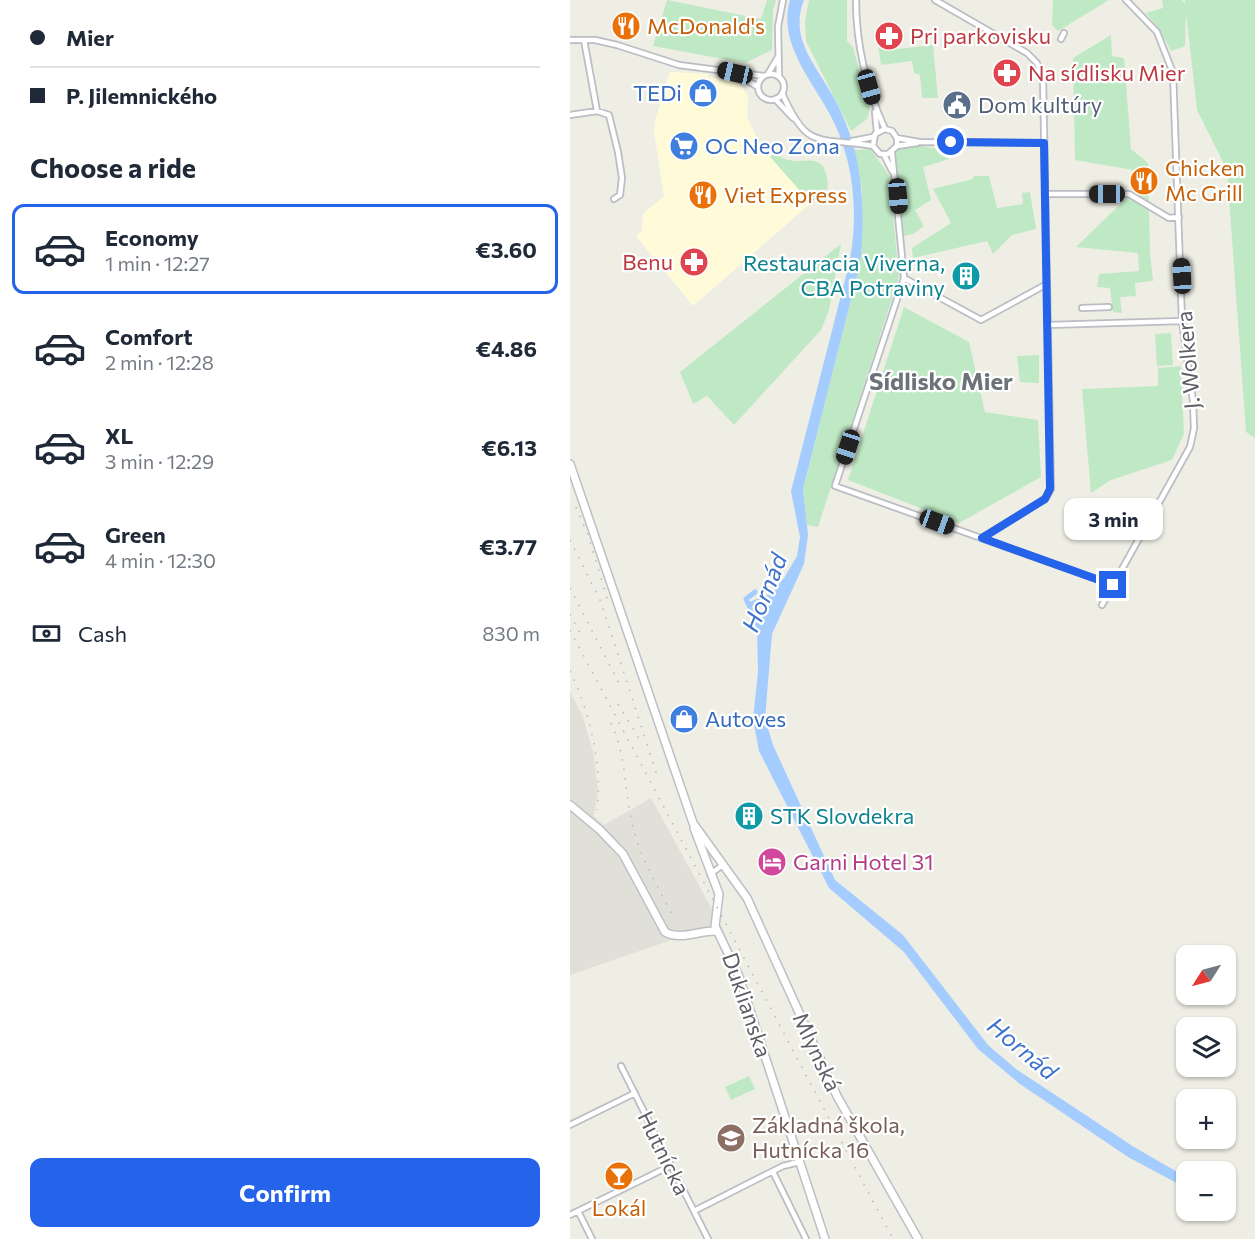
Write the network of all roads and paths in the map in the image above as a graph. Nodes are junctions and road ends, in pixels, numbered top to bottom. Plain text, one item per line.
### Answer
1 (783, 0) edge
2 (856, 0) edge
3 (935, 0) edge
4 (1126, 0) edge
5 (1064, 33) dead end
6 (1061, 39) dead end
7 (570, 40) edge
8 (584, 40) junction
9 (778, 57) junction
10 (735, 73) junction
11 (766, 75) junction
12 (779, 77) junction
13 (758, 87) junction
14 (782, 93) junction
15 (776, 99) junction
16 (874, 106) junction
17 (597, 111) junction
18 (570, 115) edge
19 (796, 122) junction
20 (885, 129) junction
21 (875, 134) junction
22 (897, 138) junction
23 (861, 142) junction
24 (920, 142) junction
25 (1044, 143) junction
26 (873, 146) junction
27 (897, 146) junction
28 (892, 153) junction
29 (884, 155) junction
30 (895, 176) junction
31 (1046, 194) junction
32 (614, 199) dead end
33 (1179, 217) junction
34 (904, 278) junction
35 (1047, 284) junction
36 (1082, 308) dead end
37 (1109, 308) dead end
38 (1182, 321) junction
39 (1048, 325) junction
40 (570, 464) edge
41 (982, 538) junction
42 (1113, 585) junction
43 (1102, 605) dead end
44 (570, 805) edge
45 (693, 823) junction
46 (723, 865) junction
47 (710, 874) junction
48 (717, 931) junction
49 (621, 1066) dead end
50 (635, 1093) junction
51 (570, 1125) edge
52 (799, 1162) junction
53 (670, 1166) junction
54 (773, 1172) junction
55 (578, 1211) junction
56 (694, 1211) junction
57 (570, 1215) edge
58 (592, 1239) edge
59 (708, 1239) edge
60 (806, 1239) edge
61 (825, 1239) edge
62 (918, 1239) edge

1 - 9 street
2 - 16 street
3 - 25 street
4 - 33 street, J. Wolkera
5 - 6 street
7 - 8 street
8 - 10 street
8 - 17 street
9 - 11 street
9 - 12 street
10 - 11 street
10 - 13 street
11 - 12 street
11 - 13 street
12 - 14 street
13 - 15 street
14 - 15 street
14 - 19 street
15 - 19 street
16 - 20 street
16 - 21 street
17 - 18 street
17 - 32 street
19 - 23 street
20 - 21 street
20 - 22 street
21 - 23 street
21 - 26 street
22 - 24 street
22 - 27 street
23 - 26 street
24 - 25 street
24 - 27 street
25 - 31 street
26 - 29 street
27 - 28 street
28 - 29 street
28 - 30 street
29 - 30 street
30 - 34 street
31 - 33 street
31 - 35 street
33 - 38 street, J. Wolkera
34 - 35 street
34 - 41 street
35 - 39 street
36 - 37 street
38 - 39 street
38 - 42 street, J. Wolkera
39 - 41 street
40 - 45 street
41 - 42 street
42 - 43 street, J. Wolkera
44 - 48 street, Duklianska
45 - 46 street, Mlynská
45 - 47 street
46 - 47 street
46 - 62 street, Mlynská
47 - 48 street
48 - 52 street, Duklianska
49 - 50 street, Hutnícka
50 - 51 street
50 - 53 street, Hutnícka
52 - 54 street
52 - 61 street, Duklianska
53 - 55 street
53 - 56 street, Hutnícka
54 - 56 street
54 - 60 street
55 - 57 street
55 - 58 street
56 - 59 street, Hutnícka

